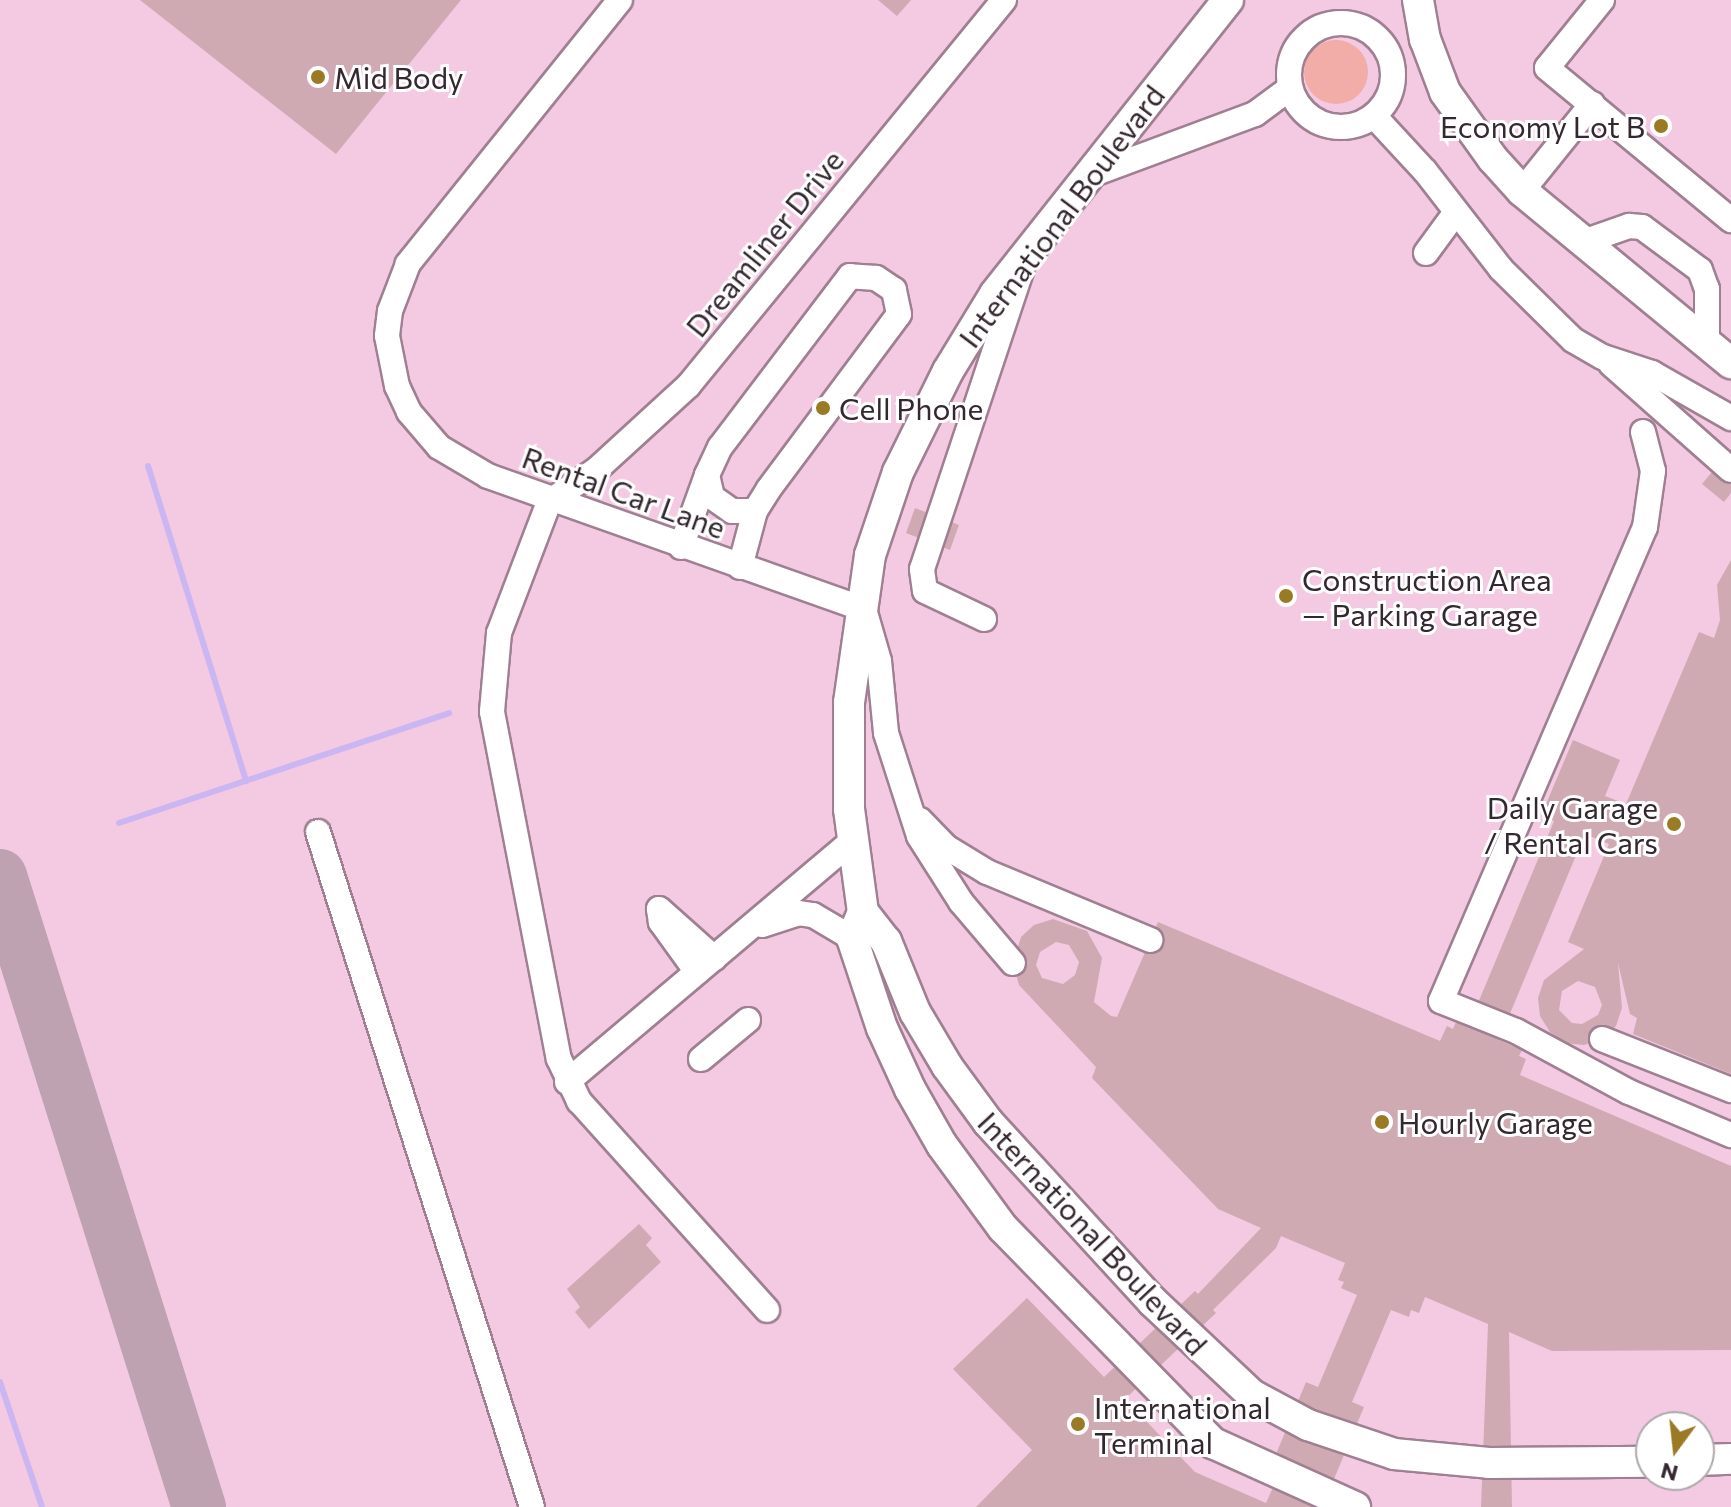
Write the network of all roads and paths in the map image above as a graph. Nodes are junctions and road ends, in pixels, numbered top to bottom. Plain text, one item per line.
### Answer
1 (620, 0) edge
2 (1004, 0) edge
3 (1228, 0) edge
4 (1418, 0) edge
5 (1602, 0) edge
6 (1351, 10) edge
7 (1290, 88) junction
8 (1592, 104) junction
9 (1374, 116) junction
10 (1087, 176) junction
11 (1522, 191) junction
12 (1456, 212) junction
13 (1731, 220) edge
14 (1583, 242) junction
15 (1029, 251) junction
16 (1426, 253) dead end
17 (1707, 344) junction
18 (1603, 357) junction
19 (1731, 363) edge
20 (1731, 418) edge
21 (1643, 432) dead end
22 (1731, 470) edge
23 (707, 475) junction
24 (549, 502) junction
25 (755, 511) junction
26 (681, 547) junction
27 (740, 567) junction
28 (864, 609) junction
29 (984, 619) dead end
30 (911, 809) junction
31 (318, 832) dead end
32 (852, 841) junction
33 (858, 925) junction
34 (745, 931) junction
35 (1150, 940) dead end
36 (1013, 963) dead end
37 (748, 1020) dead end
38 (1602, 1039) dead end
39 (701, 1059) dead end
40 (567, 1082) junction
41 (1731, 1090) edge
42 (1731, 1135) edge
43 (767, 1310) dead end
44 (1635, 1462) edge
45 (532, 1507) edge
46 (1355, 1507) edge

1 - 24 street, Rental Car Lane
2 - 24 street, Dreamliner Drive
3 - 10 main road, International Boulevard
4 - 11 main road
5 - 8 street
6 - 7 street
6 - 9 street
7 - 9 street
7 - 10 street
8 - 11 street
8 - 13 street
9 - 12 street
10 - 15 main road, International Boulevard
11 - 14 main road
12 - 16 street
12 - 18 street
14 - 17 main road
14 - 17 street
15 - 28 main road, International Boulevard
15 - 29 street
17 - 19 main road
18 - 20 street
18 - 22 street
21 - 42 street
23 - 25 street
23 - 25 street
23 - 26 street
24 - 26 street, Rental Car Lane
24 - 40 street
25 - 27 street
26 - 27 street, Rental Car Lane
27 - 28 street, Rental Car Lane
28 - 30 street
28 - 32 main road, International Boulevard
30 - 35 street
30 - 36 street
31 - 45 street
32 - 33 main road, International Boulevard
32 - 34 street
33 - 34 street
33 - 44 main road, International Boulevard
33 - 46 main road, International Boulevard
34 - 40 street
37 - 39 street
38 - 41 street
40 - 43 street

